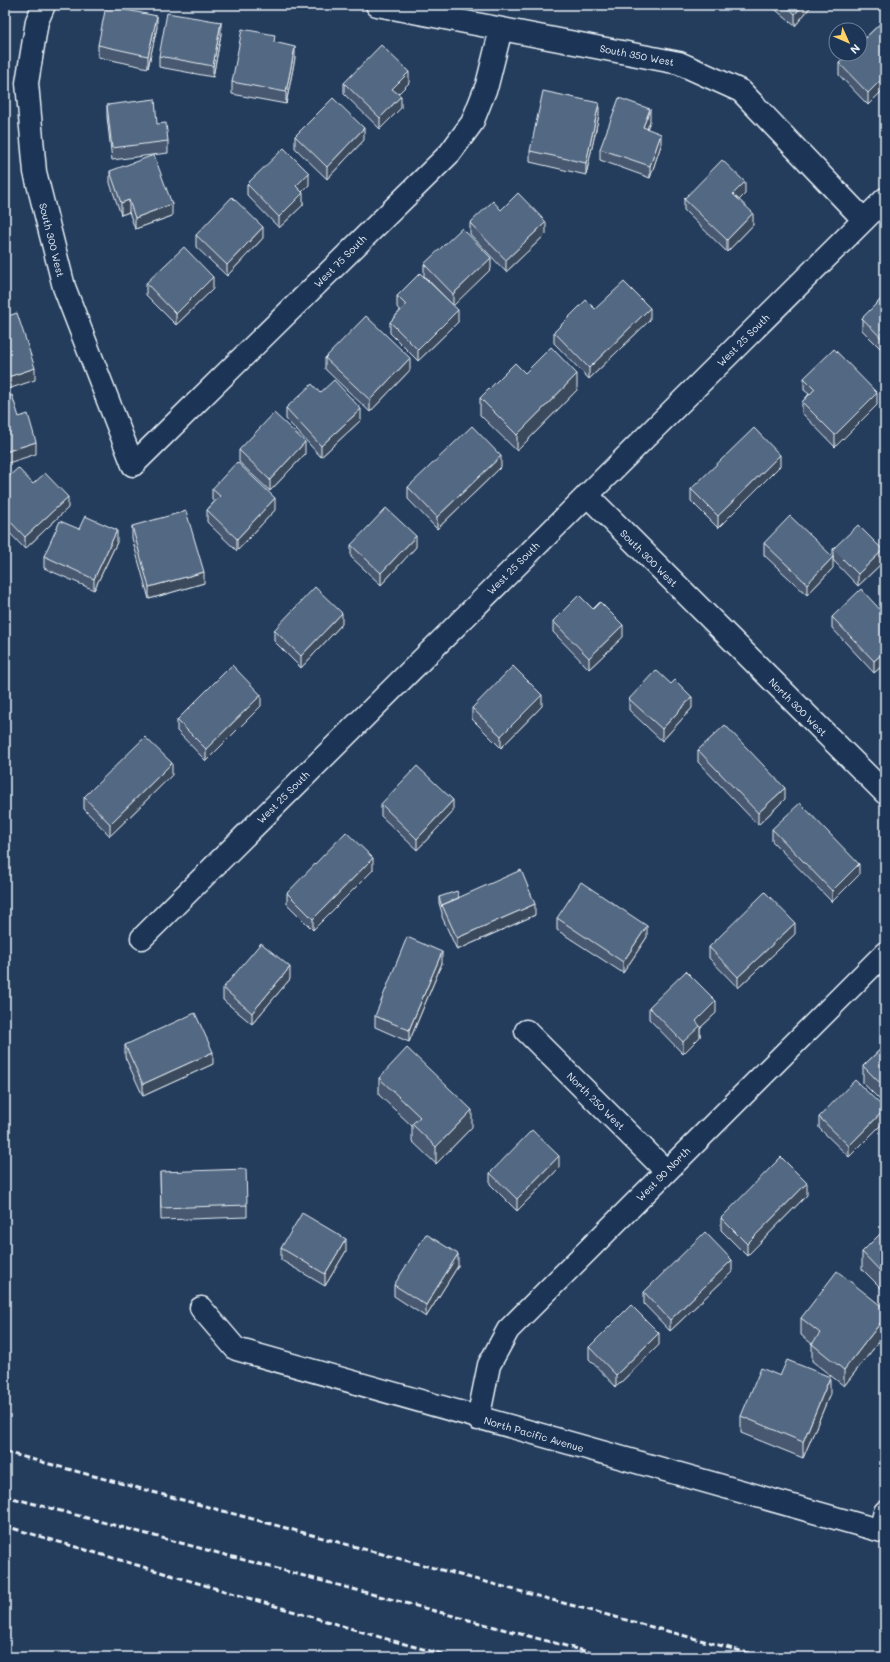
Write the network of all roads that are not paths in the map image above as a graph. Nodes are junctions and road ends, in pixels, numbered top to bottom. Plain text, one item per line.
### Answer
1 (44, 5) edge
2 (377, 5) edge
3 (501, 29) junction
4 (885, 199) edge
5 (864, 220) junction
6 (133, 465) joint
7 (587, 495) junction
8 (712, 620) joint
9 (885, 793) edge
10 (142, 938) dead end
11 (885, 953) edge
12 (526, 1031) dead end
13 (666, 1171) junction
14 (201, 1308) dead end
15 (478, 1418) junction
16 (883, 1525) edge

1 - 6 street, South 300 West
2 - 3 street, South 350 West
3 - 5 street, South 350 West
3 - 6 street, West 75 South
4 - 5 street, West 25 South
5 - 7 street, West 25 South
7 - 8 street, South 300 West
7 - 10 street, West 25 South
8 - 9 street, North 300 West
11 - 13 street, West 90 North
12 - 13 street, North 250 West
13 - 15 street, West 90 North
14 - 15 street, North Pacific Avenue
15 - 16 street, North Pacific Avenue

